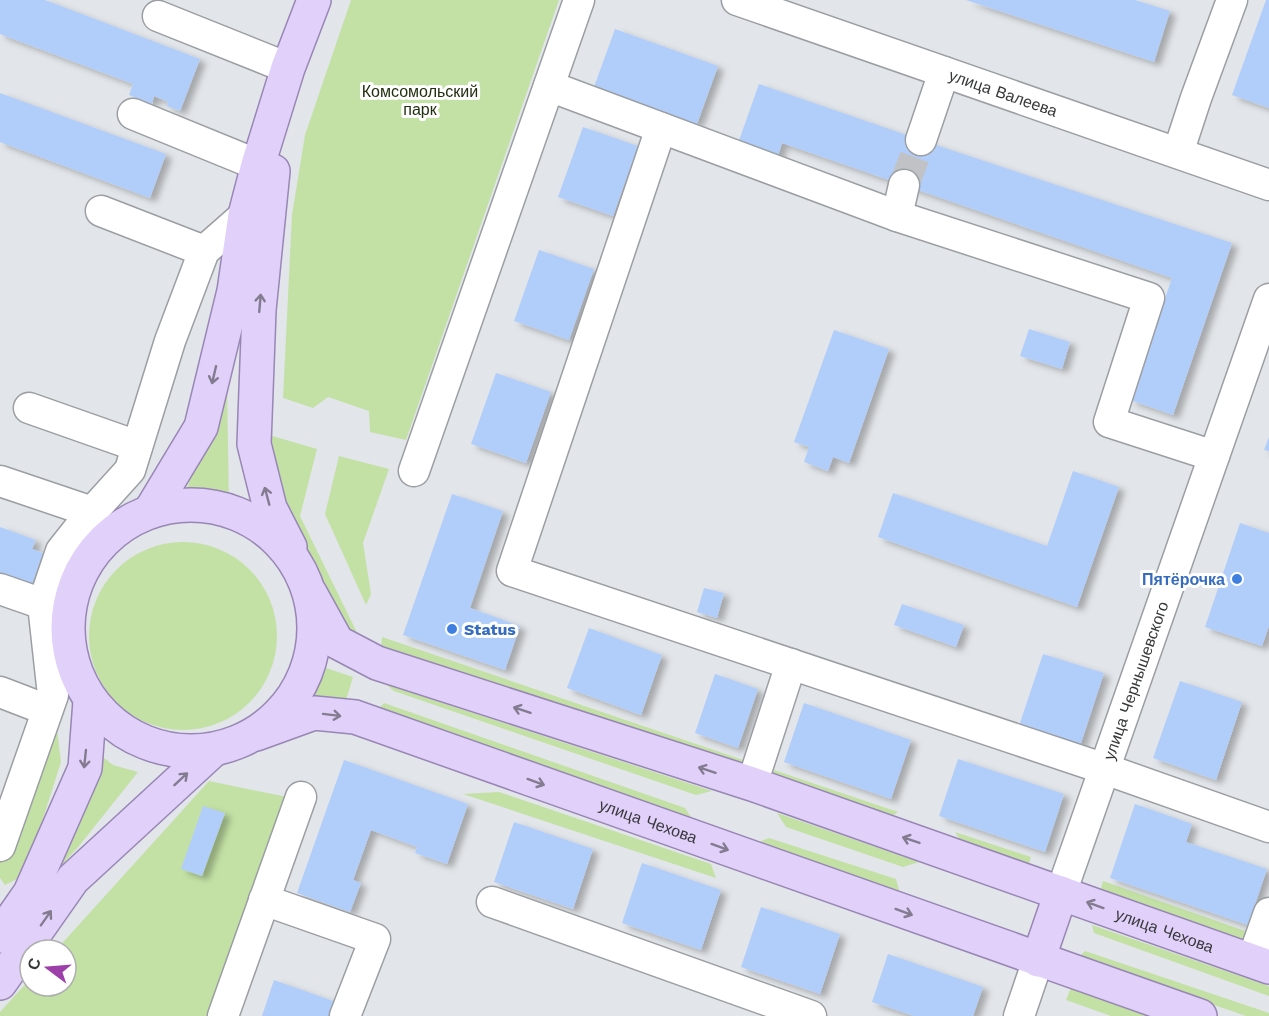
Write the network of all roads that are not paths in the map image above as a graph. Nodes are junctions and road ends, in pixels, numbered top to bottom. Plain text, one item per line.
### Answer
1 (314, 0) edge
2 (579, 0) edge
3 (738, 0) edge
4 (1223, 2) edge
5 (158, 16) dead end
6 (944, 72) junction
7 (285, 81) junction
8 (549, 86) junction
9 (133, 114) dead end
10 (661, 128) junction
11 (921, 140) tunnel mouth
12 (1178, 153) junction
13 (258, 165) junction
14 (904, 185) tunnel mouth
15 (1269, 185) edge
16 (101, 211) dead end
17 (245, 215) junction
18 (897, 216) junction
19 (204, 251) junction
20 (1269, 299) edge
21 (29, 408) dead end
22 (137, 446) junction
23 (1214, 456) junction
24 (414, 471) dead end
25 (0, 481) edge
26 (151, 510) junction
27 (92, 512) junction
28 (305, 581) junction
29 (0, 589) edge
30 (43, 604) junction
31 (791, 664) junction
32 (0, 692) edge
33 (90, 701) junction
34 (47, 710) junction
35 (256, 734) junction
36 (212, 751) junction
37 (1105, 769) junction
38 (752, 784) junction
39 (301, 797) dead end
40 (7, 805) edge
41 (1269, 827) edge
42 (0, 846) edge
43 (1061, 892) junction
44 (264, 900) junction
45 (492, 902) dead end
46 (1269, 913) edge
47 (0, 936) edge
48 (1038, 960) junction
49 (1261, 964) edge
50 (0, 983) edge
51 (223, 1016) edge
52 (345, 1016) edge
53 (811, 1016) edge
54 (1019, 1016) edge
55 (1200, 1016) edge

1 - 7 main road
2 - 8 street
3 - 6 street, улица Валеева
4 - 12 street
5 - 7 street
6 - 11 street
6 - 12 street, улица Валеева
7 - 13 main road
28 -> 7 main road
8 - 10 street
8 - 24 street
9 - 13 street
10 - 18 street
10 - 31 street
12 - 15 street, улица Валеева
13 - 17 main road
14 - 18 street
16 - 19 street
17 - 19 street
17 -> 26 main road
18 - 23 street
19 - 22 street
20 - 23 street, улица Чернышевского
21 - 22 street
22 - 27 street
23 - 37 street, улица Чернышевского
25 - 27 street
26 - 28 main road
26 - 33 main road
27 - 30 street
28 - 35 main road
38 -> 28 main road, улица Чехова
29 - 30 street
30 - 34 street
31 - 37 street
31 - 38 street
32 - 34 street
33 - 36 main road
33 -> 47 main road
34 - 40 street
35 - 36 main road, улица Чехова
35 -> 48 main road, улица Чехова
50 -> 36 main road
37 - 41 street
37 - 43 street, улица Чернышевского
43 -> 38 main road, улица Чехова
39 - 44 street
40 - 42 street
43 - 48 main road
49 -> 43 main road, улица Чехова
44 - 51 street
44 - 52 street
45 - 53 street
46 - 49 street
48 - 54 street
48 - 55 main road, улица Чехова

